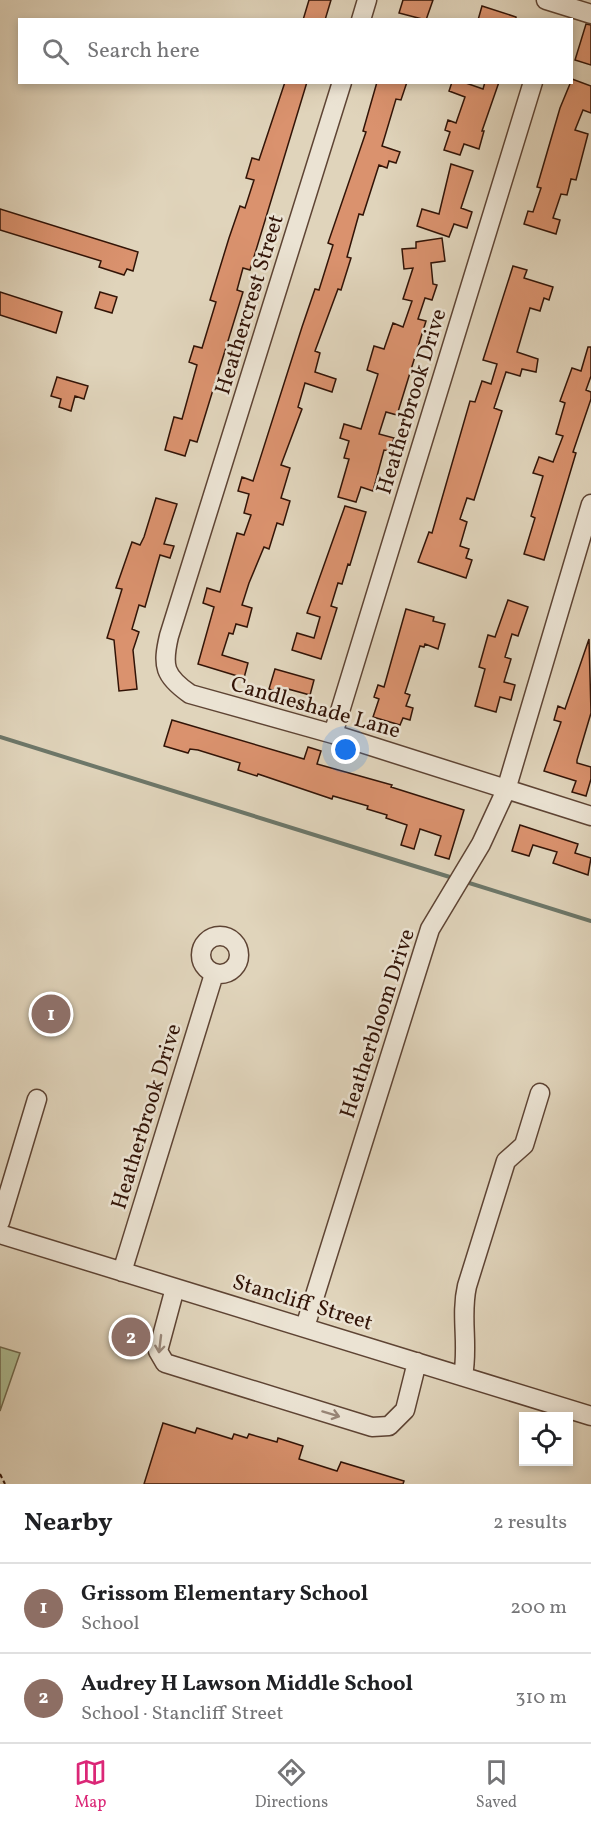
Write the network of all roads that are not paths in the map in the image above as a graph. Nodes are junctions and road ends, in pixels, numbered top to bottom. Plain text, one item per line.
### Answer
1 (368, 0) edge
2 (554, 6) edge
3 (591, 14) edge
4 (362, 18) edge
5 (341, 84) edge
6 (532, 84) edge
7 (591, 504) edge
8 (199, 540) joint
9 (333, 734) junction
10 (506, 790) junction
11 (591, 816) edge
12 (214, 974) dead end
13 (540, 1093) dead end
14 (37, 1099) dead end
15 (0, 1222) edge
16 (0, 1234) edge
17 (122, 1272) junction
18 (174, 1288) junction
19 (305, 1327) junction
20 (417, 1362) junction
21 (463, 1376) junction
22 (591, 1416) edge

1 - 4 street
2 - 3 street
5 - 8 street, Heathercrest Street
6 - 9 street, Heatherbrook Drive
7 - 10 street, Heatherbloom Drive
8 - 9 street, Candleshade Lane
9 - 10 street, Candleshade Lane
10 - 11 street, Candleshade Lane
10 - 19 street, Heatherbloom Drive
12 - 17 street, Heatherbrook Drive
13 - 21 street
14 - 15 street
16 - 17 street, Stancliff Street
17 - 18 street, Stancliff Street
18 - 19 street, Stancliff Street
18 -> 20 street
19 - 20 street, Stancliff Street
20 - 21 street, Stancliff Street
21 - 22 street, Stancliff Street

